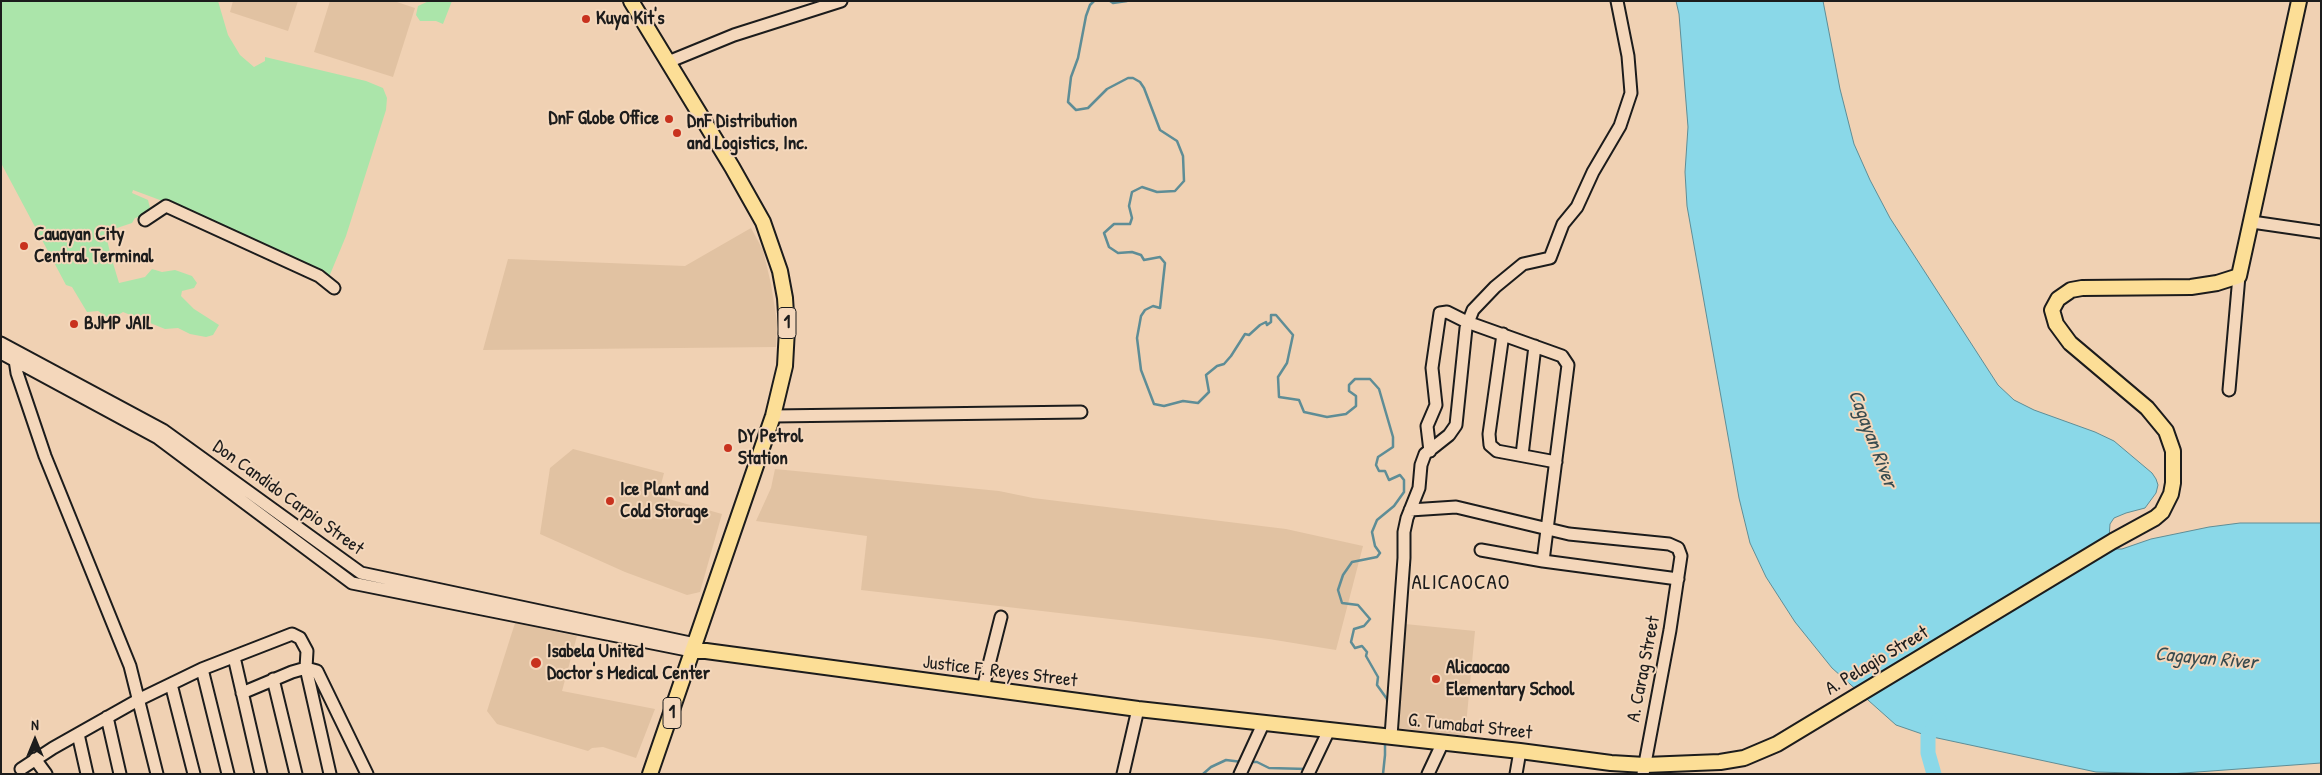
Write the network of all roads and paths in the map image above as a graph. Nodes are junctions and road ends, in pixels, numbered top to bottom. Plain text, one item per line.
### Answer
1 (632, 1) edge
2 (841, 1) edge
3 (1617, 1) edge
4 (2299, 1) edge
5 (668, 62) junction
6 (145, 220) dead end
7 (2252, 222) junction
8 (2321, 232) edge
9 (2239, 276) junction
10 (334, 288) dead end
11 (1467, 322) junction
12 (1503, 334) junction
13 (1, 343) edge
14 (1536, 346) junction
15 (1, 353) edge
16 (15, 360) junction
17 (2229, 390) dead end
18 (1081, 412) dead end
19 (773, 416) junction
20 (1430, 450) junction
21 (1522, 455) junction
22 (1556, 462) junction
23 (1410, 510) junction
24 (1548, 529) junction
25 (1481, 550) dead end
26 (1543, 561) junction
27 (1678, 580) junction
28 (1001, 617) dead end
29 (698, 649) junction
30 (234, 657) junction
31 (306, 668) junction
32 (202, 669) junction
33 (274, 679) junction
34 (171, 684) junction
35 (983, 688) junction
36 (242, 693) junction
37 (138, 700) junction
38 (1138, 709) junction
39 (107, 717) junction
40 (1264, 722) junction
41 (1290, 725) joint
42 (1329, 730) junction
43 (78, 734) junction
44 (1387, 736) junction
45 (1443, 742) junction
46 (1520, 751) junction
47 (35, 759) junction
48 (1243, 766) edge
49 (21, 769) dead end
50 (1644, 769) edge
51 (1309, 771) edge
52 (46, 774) edge
53 (88, 774) edge
54 (120, 774) edge
55 (156, 774) edge
56 (194, 774) edge
57 (228, 774) edge
58 (261, 774) edge
59 (296, 774) edge
60 (330, 774) edge
61 (367, 774) edge
62 (650, 774) edge
63 (1123, 774) edge
64 (1428, 774) edge
65 (1516, 774) edge

1 - 5 main road, 1
2 - 5 street
3 - 11 street
4 - 7 main road
5 - 19 main road, 1
6 - 10 street
7 - 8 street
7 - 9 main road
9 - 17 street
9 - 50 main road, A. Pelagio Street
11 - 12 street
11 - 20 street
11 - 20 street
12 - 14 street
12 - 21 street
13 - 29 street, Don Candido Carpio Street
14 - 21 street
14 - 22 street
15 - 16 street, Don Candido Carpio Street
16 - 29 street, Don Candido Carpio Street
16 - 37 street
18 - 19 street
19 - 29 main road, 1
20 - 23 street
21 - 22 street
22 - 24 street
23 - 24 street
23 - 44 street
24 - 26 street
24 - 27 street, A. Carag Street
25 - 26 street
26 - 27 street
27 - 50 street, A. Carag Street
28 - 35 street
29 - 35 main road, Justice F. Reyes Street
29 - 62 main road, 1
30 - 31 street
30 - 32 street
30 - 36 street
31 - 33 street
31 - 60 street
31 - 61 street
32 - 34 street
32 - 57 street
33 - 36 street
33 - 59 street
34 - 37 street
34 - 56 street
35 - 38 main road, Justice F. Reyes Street
36 - 58 street
37 - 39 street
37 - 55 street
38 - 40 main road, Justice F. Reyes Street
38 - 63 street
39 - 43 street
39 - 54 street
40 - 41 main road, Justice F. Reyes Street
40 - 48 street
41 - 42 main road, G. Tumabat Street
42 - 44 main road, G. Tumabat Street
42 - 51 street
43 - 47 street
43 - 53 street
44 - 45 main road, G. Tumabat Street
45 - 46 main road, G. Tumabat Street
45 - 64 street
46 - 50 main road, G. Tumabat Street
46 - 65 street
47 - 49 street
47 - 52 street

